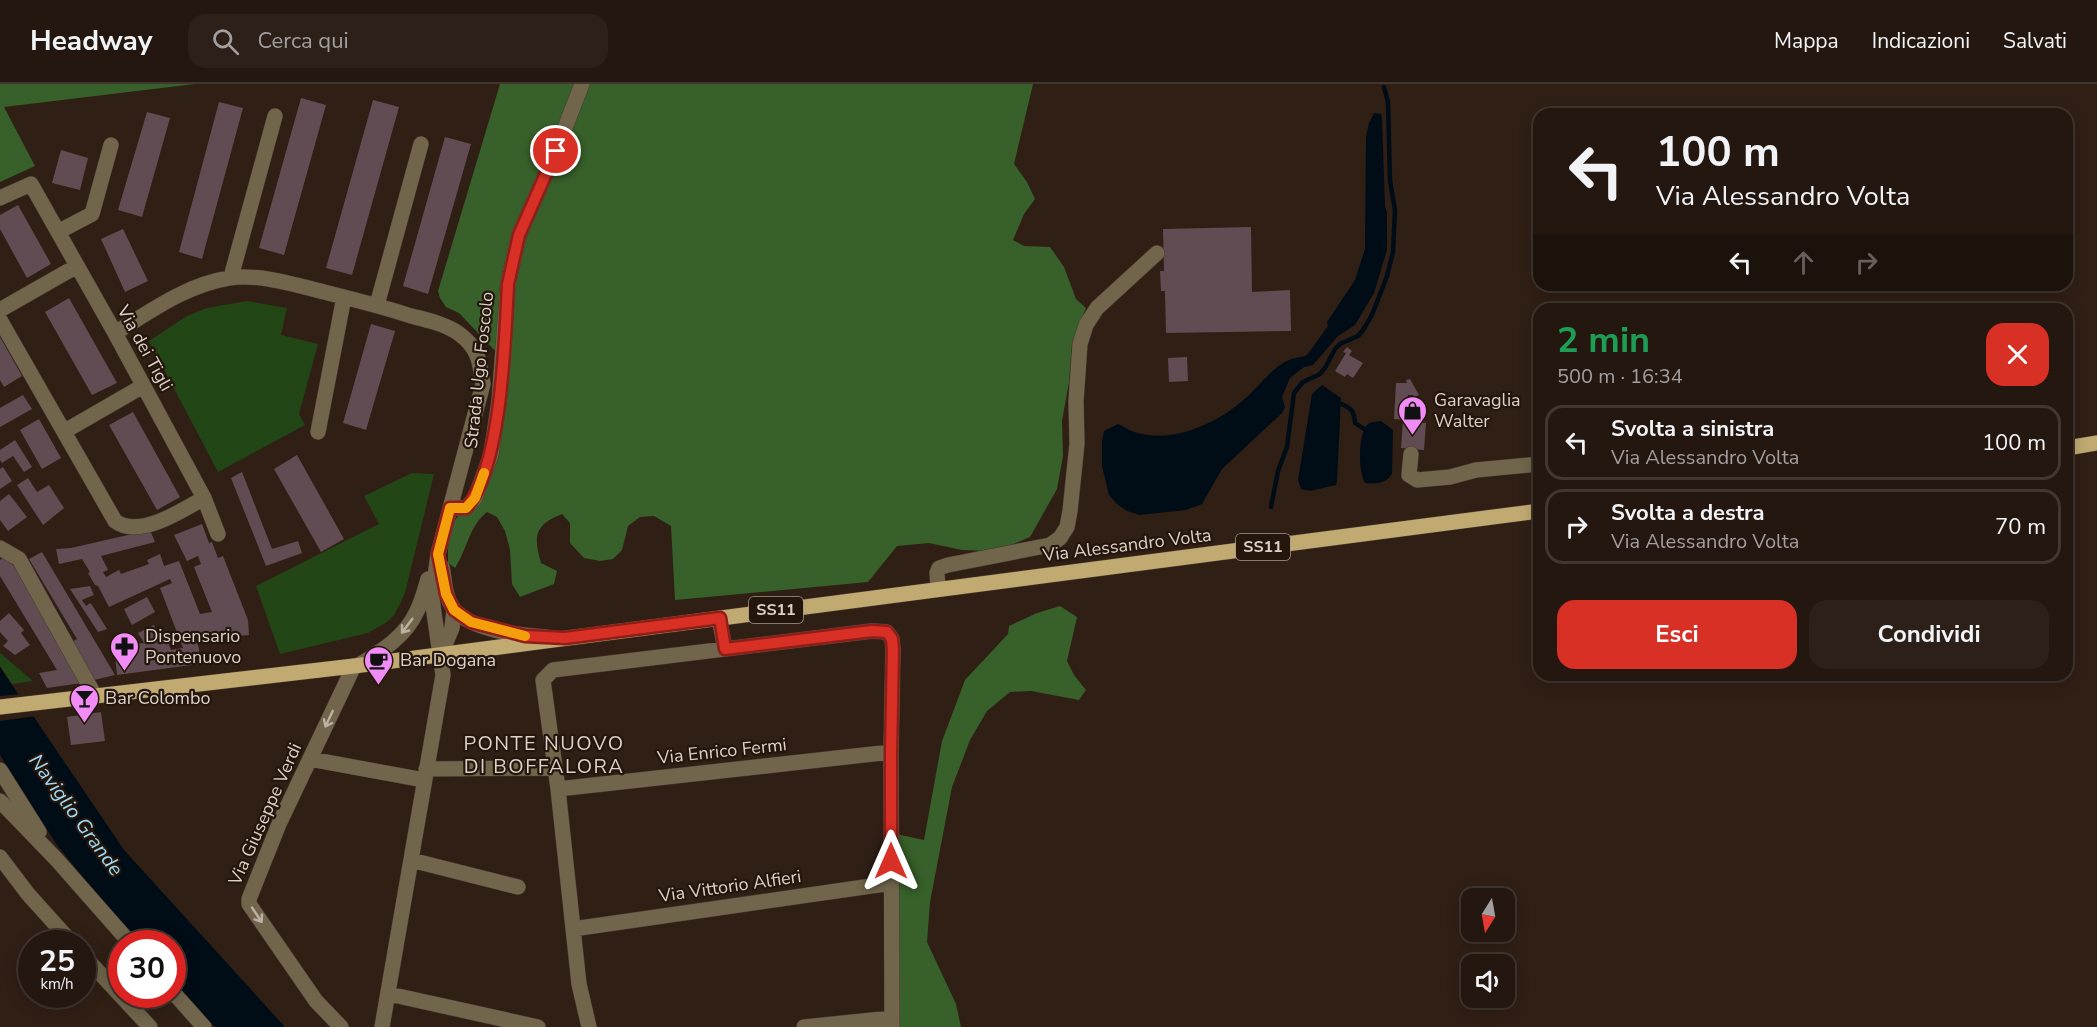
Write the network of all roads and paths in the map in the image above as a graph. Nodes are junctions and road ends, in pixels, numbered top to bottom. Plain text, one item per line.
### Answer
1 (582, 84) edge
2 (275, 116) dead end
3 (421, 144) dead end
4 (111, 145) dead end
5 (0, 198) edge
6 (58, 232) junction
7 (1157, 253) dead end
8 (77, 266) junction
9 (231, 277) junction
10 (344, 297) junction
11 (377, 305) junction
12 (0, 310) edge
13 (0, 320) edge
14 (115, 333) junction
15 (143, 386) junction
16 (65, 431) junction
17 (318, 432) dead end
18 (2097, 444) edge
19 (2073, 447) edge
20 (1412, 454) dead end
21 (1533, 465) edge
22 (204, 498) junction
23 (450, 508) junction
24 (1533, 512) edge
25 (218, 534) dead end
26 (0, 548) edge
27 (438, 554) junction
28 (938, 588) junction
29 (454, 610) junction
30 (720, 618) junction
31 (565, 638) junction
32 (725, 649) junction
33 (441, 654) junction
34 (356, 665) junction
35 (95, 696) junction
36 (0, 707) edge
37 (891, 752) junction
38 (310, 759) junction
39 (555, 768) junction
40 (0, 770) edge
41 (425, 775) junction
42 (558, 789) junction
43 (0, 801) edge
44 (0, 857) edge
45 (57, 860) junction
46 (411, 860) junction
47 (892, 883) junction
48 (518, 887) dead end
49 (573, 929) junction
50 (60, 930) edge
51 (119, 930) edge
52 (96, 969) edge
53 (389, 994) junction
54 (186, 1007) edge
55 (892, 1022) edge
56 (150, 1027) edge
57 (204, 1027) edge
58 (341, 1027) edge
59 (382, 1027) edge
60 (538, 1027) edge
61 (589, 1027) edge
62 (804, 1027) edge

1 - 23 street, Strada Ugo Foscolo
2 - 9 street
3 - 11 street
4 - 6 street
5 - 6 street, Via dei Tigli
6 - 8 street, Via dei Tigli
7 - 28 street
8 - 12 street
8 - 14 street, Via dei Tigli
9 - 10 street
9 - 14 street
10 - 11 street
10 - 17 street
11 - 23 street
13 - 16 street
14 - 15 street, Via dei Tigli
15 - 16 street
15 - 22 street, Via dei Tigli
16 - 22 street
18 - 19 main road
20 - 21 street
22 - 25 street, Via dei Tigli
23 - 27 street
24 - 28 main road, Via Alessandro Volta / SS11
26 - 35 street
27 - 29 street
27 - 33 street
27 -> 34 street
28 - 30 main road, Via Alessandro Volta / SS11
29 - 31 street
29 - 33 street
30 - 31 main road, Via Alessandro Volta / SS11
30 - 32 street
31 - 33 main road, Via Alessandro Volta / SS11
32 - 37 street
32 - 39 street
33 - 34 main road, Via Alessandro Volta / SS11
33 - 41 street
34 - 35 main road, SS11
34 -> 38 street, Via Giuseppe Verdi
35 - 36 main road, SS11
37 - 42 street, Via Enrico Fermi
37 - 47 street
38 - 41 street
38 -> 58 street, Via Giuseppe Verdi
39 - 41 street
39 - 42 street
40 - 45 street
41 - 46 street
42 - 49 street
43 - 45 street
44 - 50 street
45 - 51 street
46 - 48 street
46 - 53 street
47 - 49 street, Via Vittorio Alfieri
47 - 55 street
49 - 61 street
52 - 56 street
53 - 59 street
53 - 60 street
54 - 57 street
55 - 62 street

